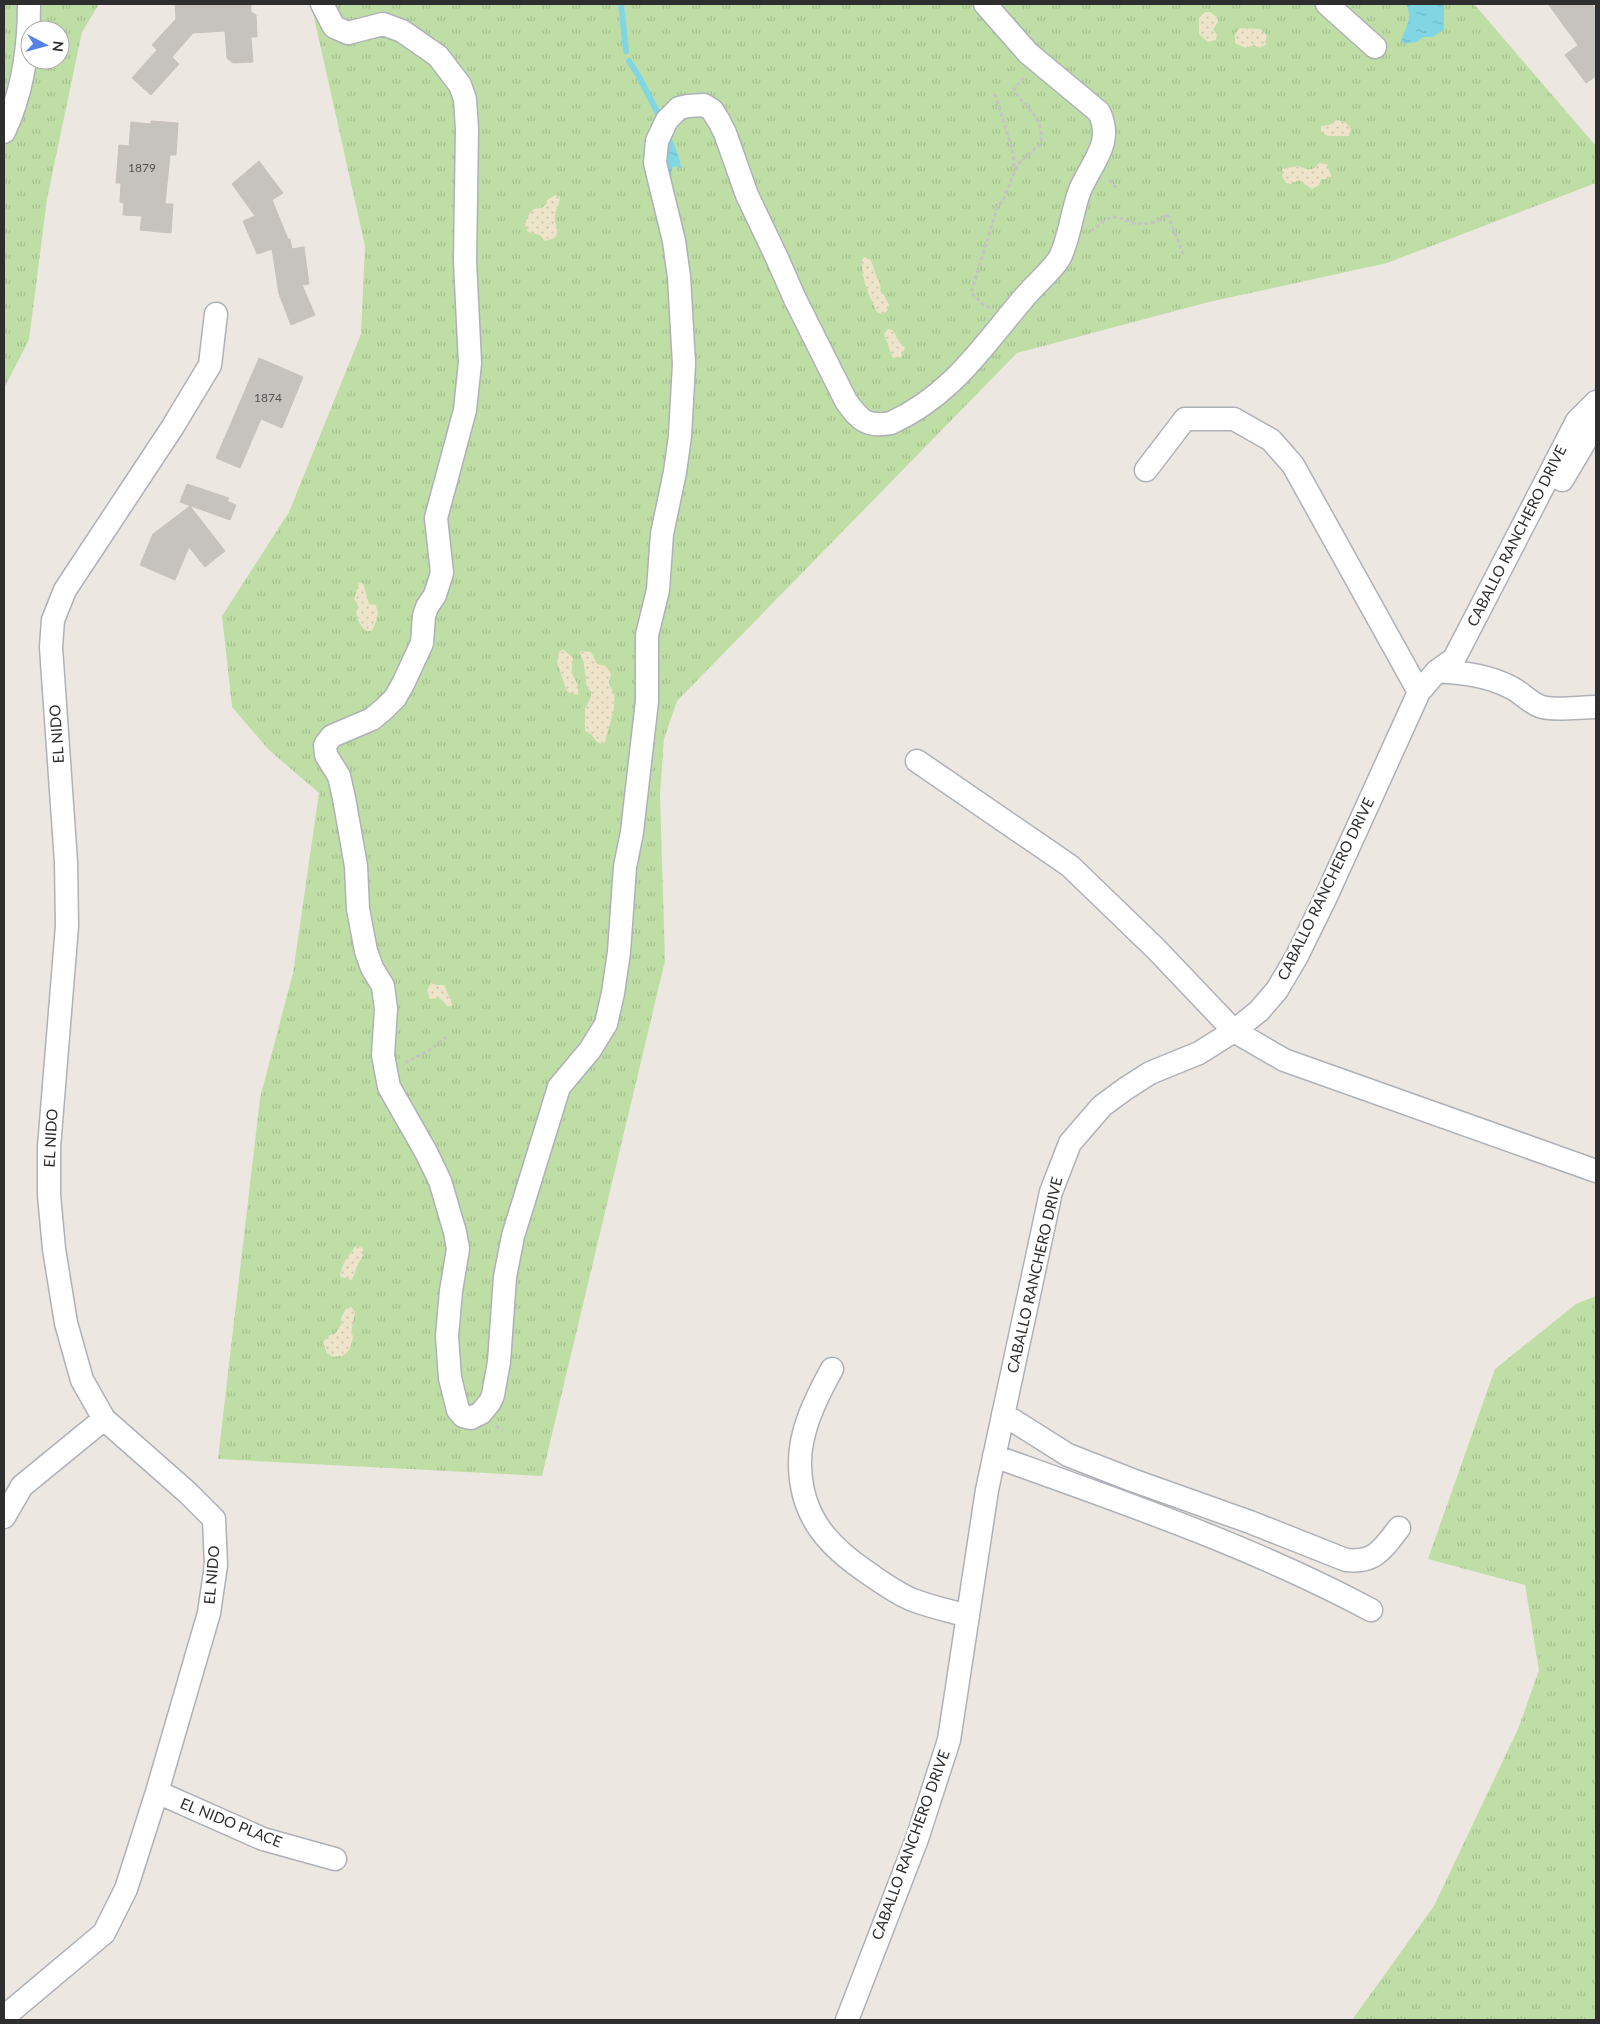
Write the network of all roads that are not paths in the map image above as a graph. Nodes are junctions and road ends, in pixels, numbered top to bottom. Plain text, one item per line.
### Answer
1 (29, 4) edge
2 (322, 4) edge
3 (985, 4) edge
4 (1327, 4) edge
5 (1375, 47) dead end
6 (4, 132) edge
7 (216, 314) dead end
8 (1596, 402) edge
9 (1596, 423) edge
10 (1146, 470) dead end
11 (1445, 665) junction
12 (1419, 692) junction
13 (1596, 707) edge
14 (917, 761) dead end
15 (1234, 1031) junction
16 (1596, 1171) edge
17 (832, 1369) dead end
18 (1003, 1414) junction
19 (104, 1419) junction
20 (994, 1456) junction
21 (4, 1517) edge
22 (1399, 1528) dead end
23 (1371, 1610) dead end
24 (968, 1616) junction
25 (157, 1792) junction
26 (335, 1859) dead end
27 (4, 2017) edge
28 (847, 2020) edge

1 - 6 street
2 - 3 street
4 - 5 street
7 - 19 street, EL NIDO
8 - 11 street, CABALLO RANCHERO DRIVE
9 - 11 street
10 - 12 street
11 - 12 street, CABALLO RANCHERO DRIVE
11 - 13 street
12 - 15 street, CABALLO RANCHERO DRIVE
14 - 15 street
15 - 16 street
15 - 18 street, CABALLO RANCHERO DRIVE
17 - 24 street
18 - 20 street, CABALLO RANCHERO DRIVE
18 - 22 street
19 - 21 street
19 - 25 street, EL NIDO
20 - 23 street
20 - 24 street, CABALLO RANCHERO DRIVE
24 - 28 street, CABALLO RANCHERO DRIVE
25 - 26 street, EL NIDO PLACE
25 - 27 street, EL NIDO

